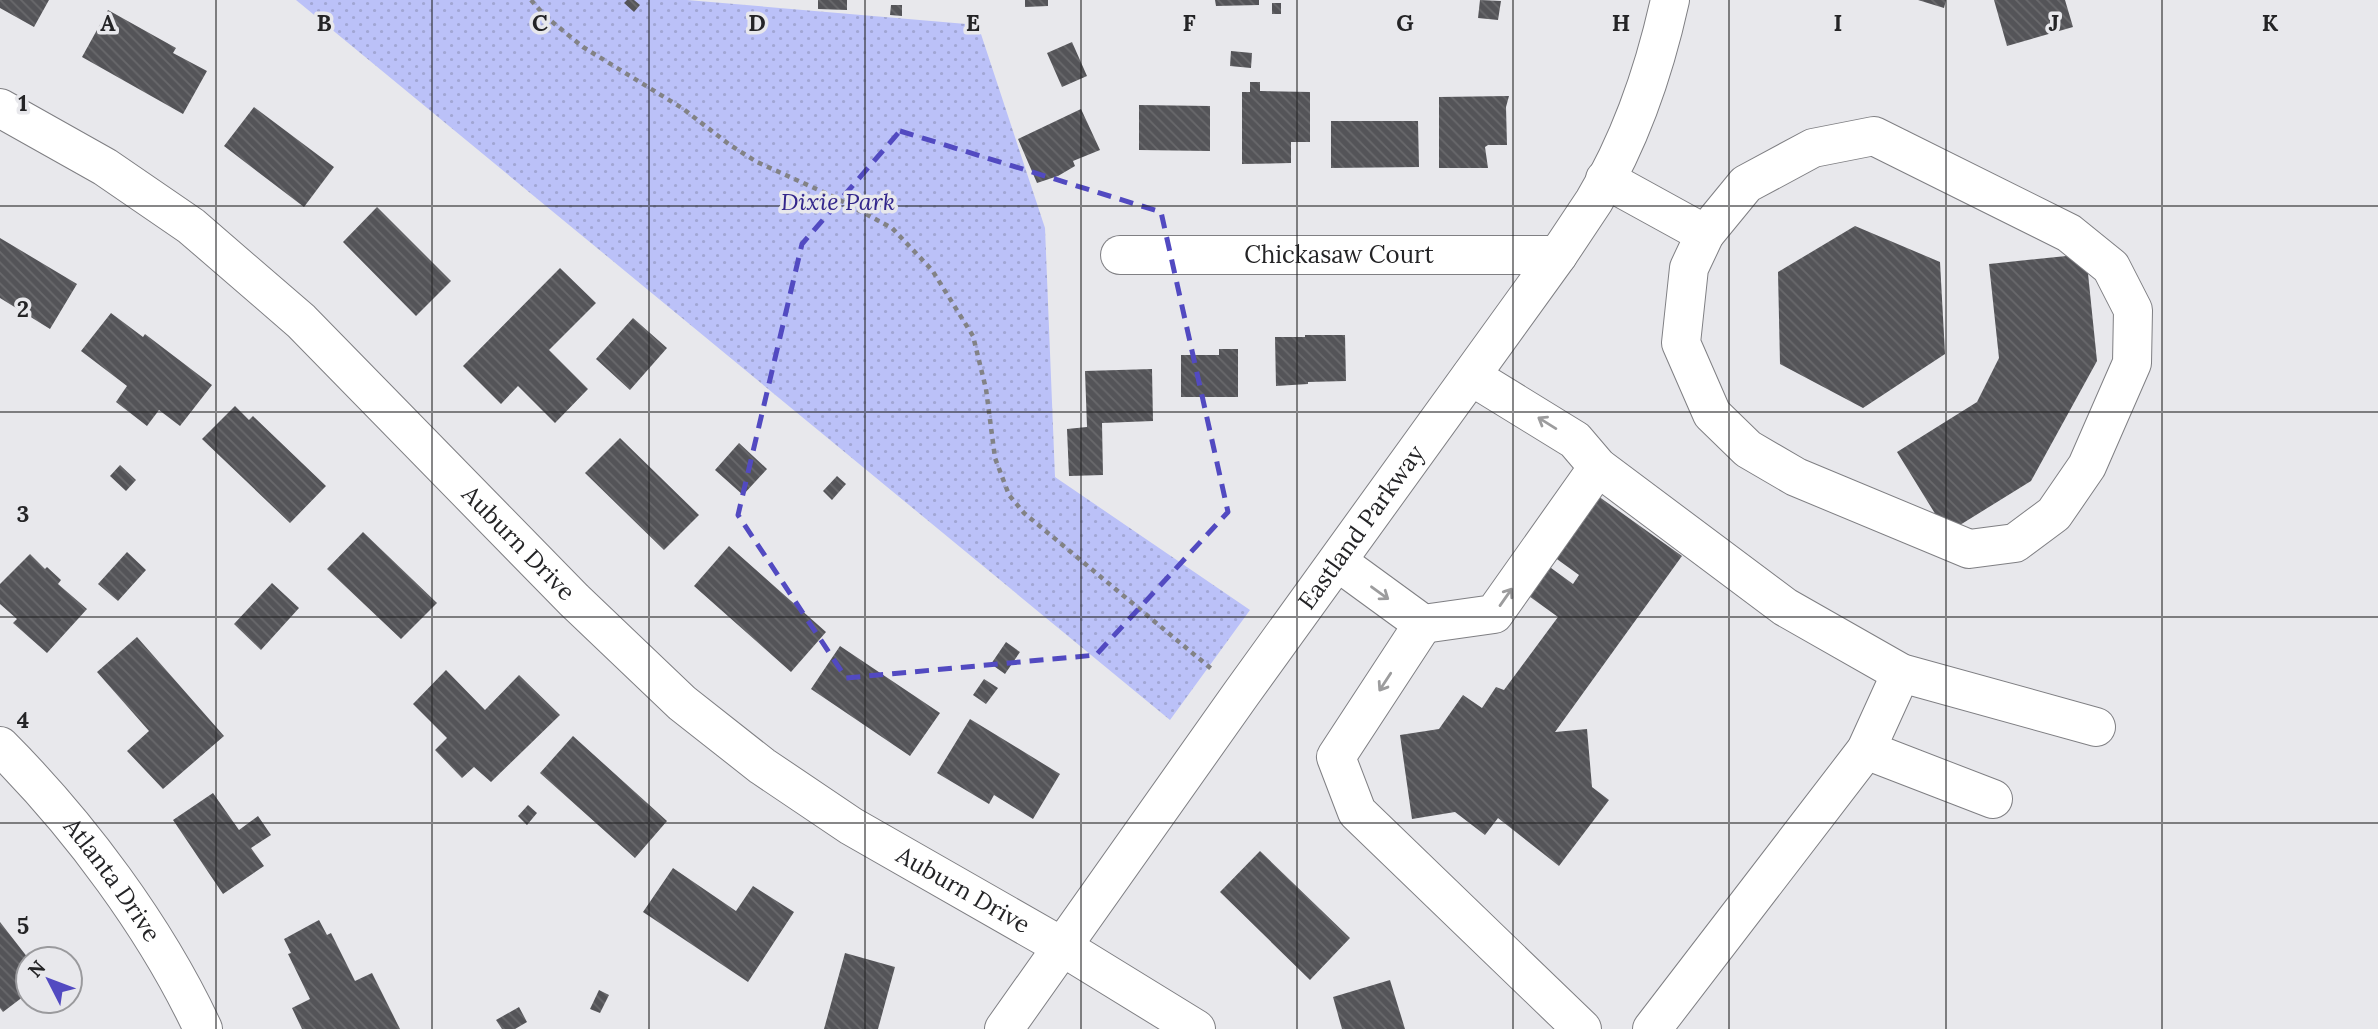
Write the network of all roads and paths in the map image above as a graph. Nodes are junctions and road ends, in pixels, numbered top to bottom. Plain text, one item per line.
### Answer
1 (531, 0) edge
2 (1670, 0) edge
3 (0, 108) edge
4 (1605, 179) junction
5 (1704, 234) junction
6 (1558, 255) junction
7 (1119, 256) dead end
8 (1471, 376) junction
9 (1598, 467) junction
10 (1338, 562) junction
11 (1423, 624) junction
12 (1902, 673) junction
13 (1241, 694) junction
14 (2096, 727) dead end
15 (0, 746) edge
16 (1866, 750) junction
17 (1993, 799) dead end
18 (1061, 946) junction
19 (203, 1029) edge
20 (1004, 1029) edge
21 (1196, 1029) edge
22 (1582, 1029) edge
23 (1652, 1029) edge

1 - 13 path
2 - 4 street, Eastland Parkway
3 - 18 street, Auburn Drive
4 - 5 street
4 - 6 street, Eastland Parkway
5 - 5 street
6 - 7 street, Chickasaw Court
6 - 8 street, Eastland Parkway
9 -> 8 street
8 - 10 street, Eastland Parkway
11 -> 9 street
9 - 12 street
10 -> 11 street
10 - 13 street, Eastland Parkway
11 -> 22 street
12 - 14 street
12 - 16 street
13 - 18 street, Eastland Parkway
15 - 19 street, Atlanta Drive
16 - 17 street
16 - 23 street
18 - 20 street, Eastland Parkway
18 - 21 street, Auburn Drive

